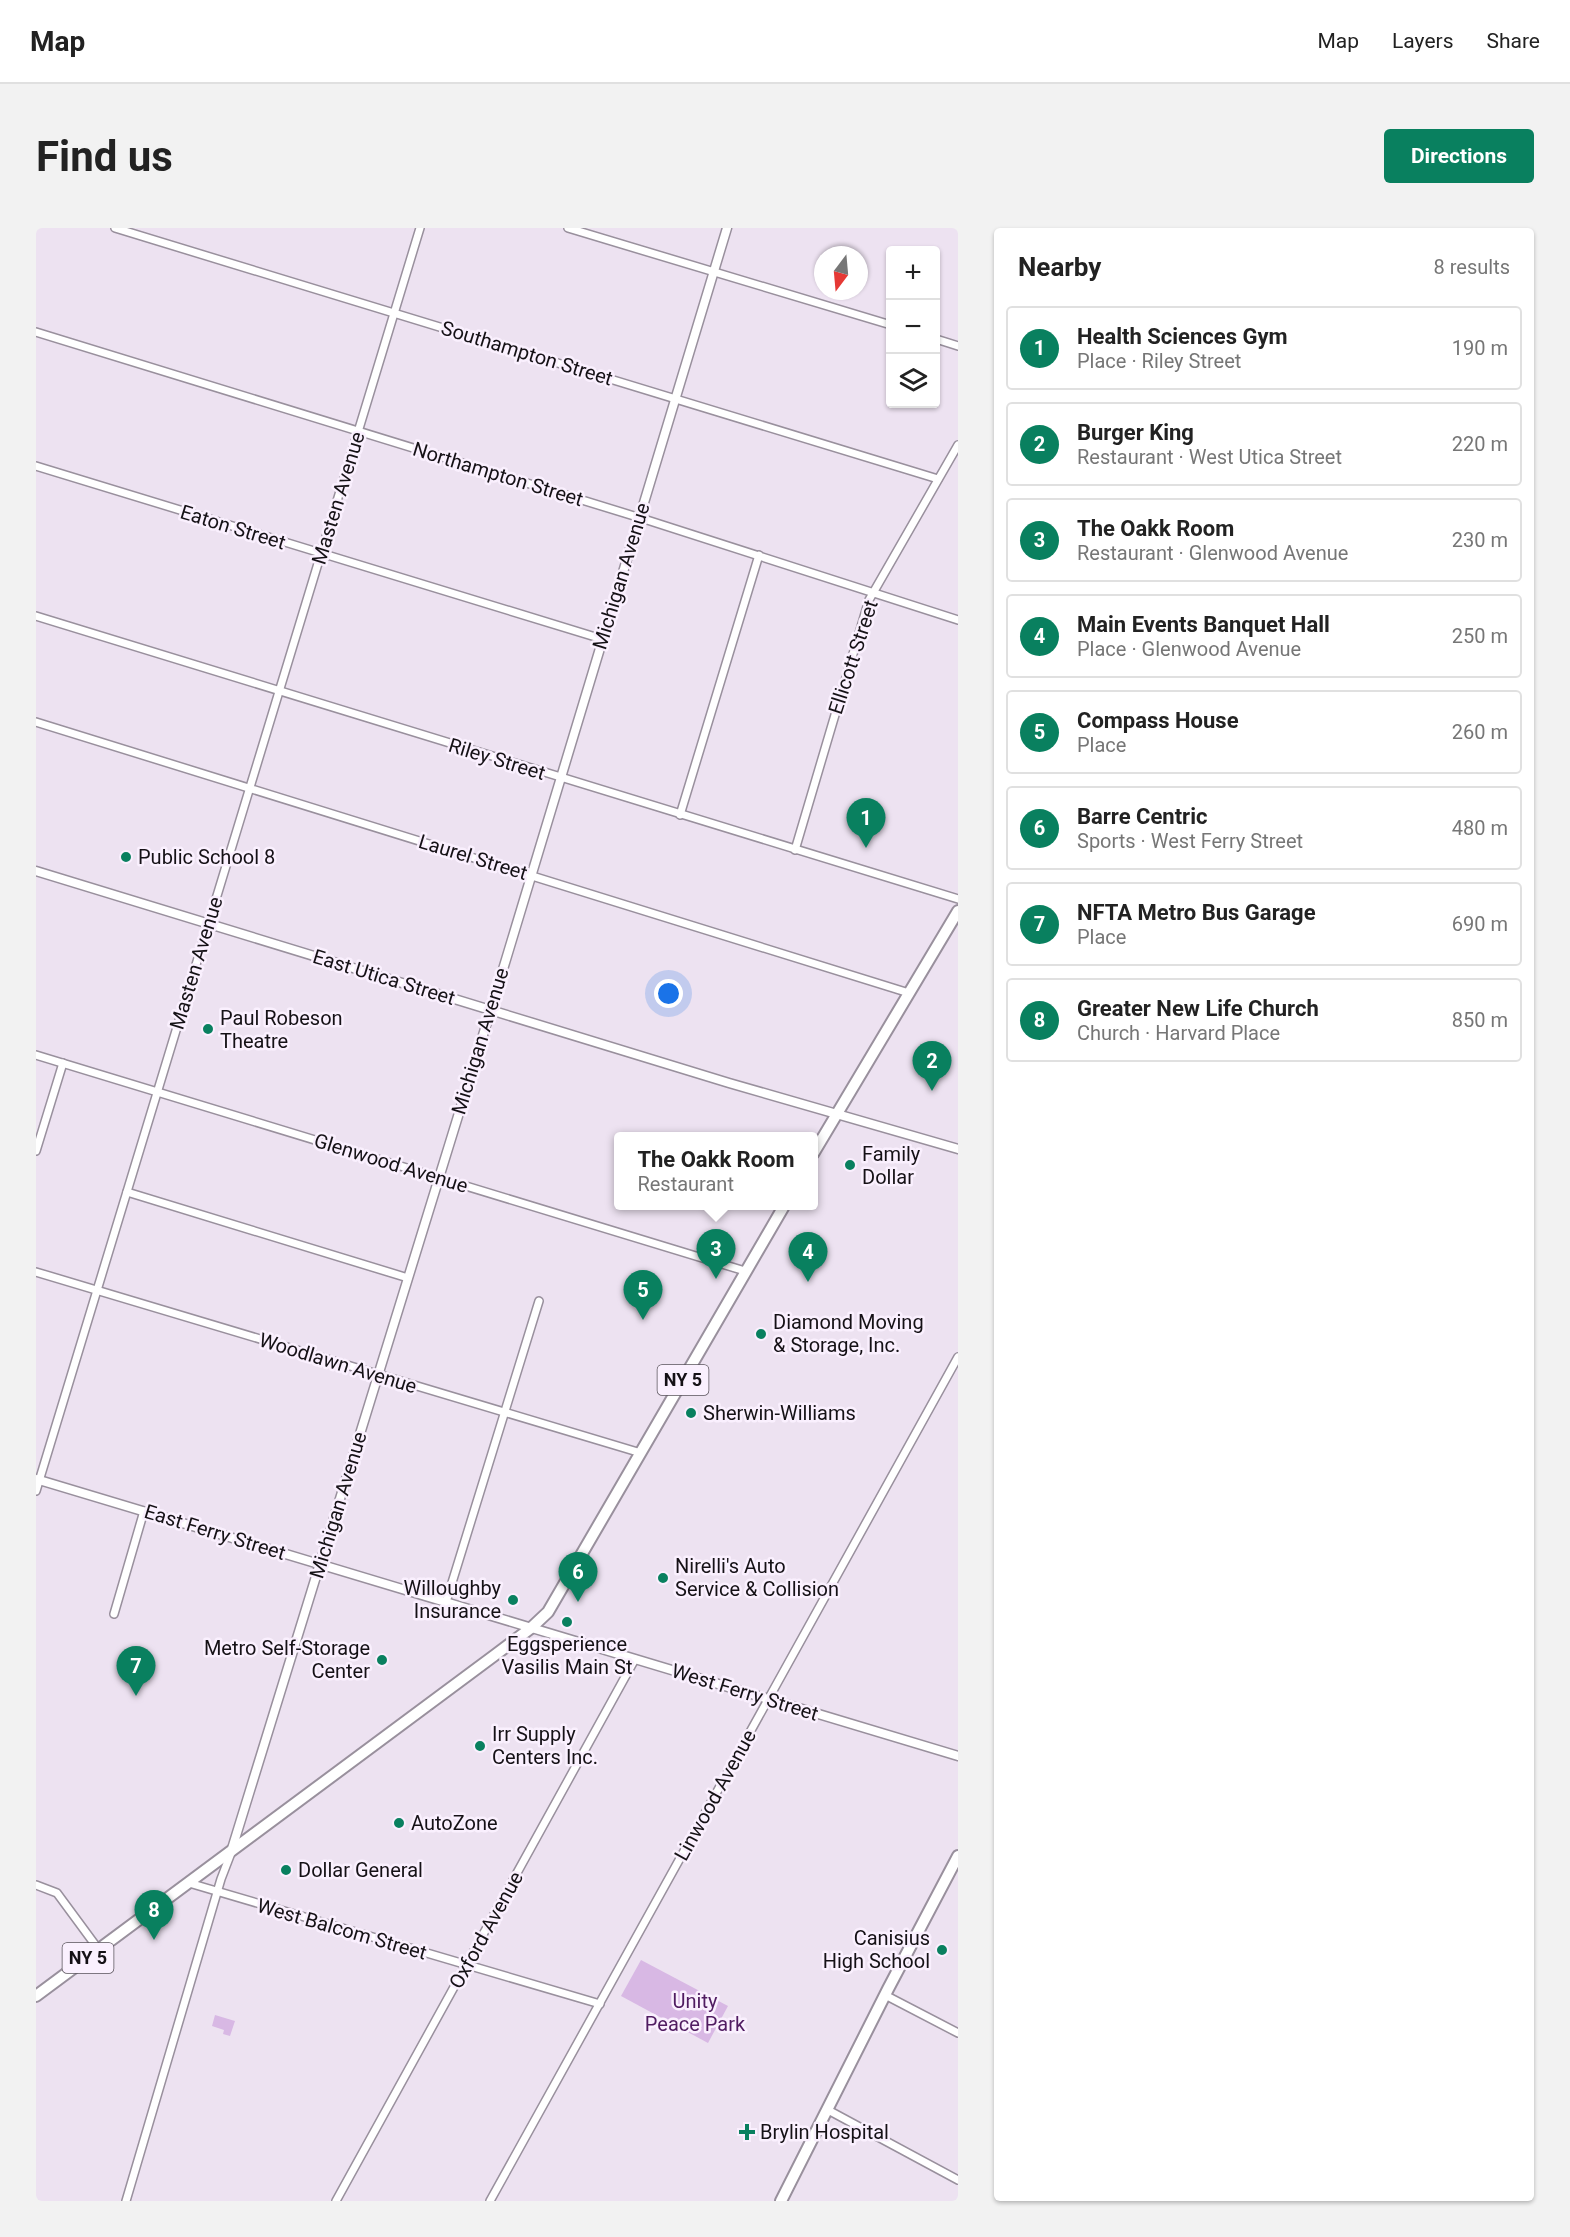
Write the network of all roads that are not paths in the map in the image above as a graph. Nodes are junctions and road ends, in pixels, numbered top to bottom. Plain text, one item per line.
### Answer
1 (115, 228) edge
2 (420, 228) edge
3 (568, 228) edge
4 (727, 228) edge
5 (714, 271) junction
6 (393, 313) junction
7 (886, 323) edge
8 (36, 332) edge
9 (940, 340) edge
10 (958, 346) edge
11 (675, 398) junction
12 (358, 431) junction
13 (958, 445) edge
14 (950, 459) junction
15 (958, 462) edge
16 (36, 466) edge
17 (938, 479) junction
18 (639, 517) junction
19 (321, 554) junction
20 (759, 555) junction
21 (874, 592) junction
22 (36, 616) edge
23 (958, 620) edge
24 (602, 639) junction
25 (280, 692) junction
26 (36, 722) edge
27 (560, 778) junction
28 (249, 787) junction
29 (680, 815) junction
30 (795, 850) junction
31 (36, 871) edge
32 (531, 875) junction
33 (958, 899) edge
34 (958, 910) edge
35 (208, 923) junction
36 (909, 993) junction
37 (490, 1010) junction
38 (36, 1055) edge
39 (63, 1063) junction
40 (157, 1092) junction
41 (837, 1114) junction
42 (818, 1146) edge
43 (958, 1149) edge
44 (36, 1151) edge
45 (439, 1178) junction
46 (127, 1192) junction
47 (782, 1210) edge
48 (746, 1271) junction
49 (36, 1272) edge
50 (408, 1278) junction
51 (97, 1290) junction
52 (538, 1301) dead end
53 (958, 1357) edge
54 (378, 1375) junction
55 (505, 1413) junction
56 (641, 1454) junction
57 (38, 1479) edge
58 (36, 1491) edge
59 (144, 1511) junction
60 (320, 1564) junction
61 (446, 1602) junction
62 (114, 1614) dead end
63 (531, 1628) junction
64 (635, 1659) junction
65 (767, 1699) junction
66 (958, 1756) edge
67 (231, 1853) junction
68 (958, 1856) edge
69 (189, 1883) junction
70 (36, 1885) edge
71 (217, 1892) junction
72 (99, 1950) junction
73 (466, 1965) junction
74 (885, 1995) junction
75 (36, 1996) edge
76 (600, 2004) junction
77 (958, 2033) edge
78 (828, 2110) junction
79 (958, 2180) edge
80 (126, 2201) edge
81 (336, 2201) edge
82 (490, 2201) edge
83 (781, 2201) edge

1 - 6 street, Southampton Street
2 - 6 street, Masten Avenue
3 - 5 street
4 - 5 street, Michigan Avenue
5 - 7 street
5 - 11 street, Michigan Avenue
6 - 11 street, Southampton Street
6 - 12 street, Masten Avenue
8 - 12 street, Northampton Street
9 - 10 street
11 - 17 street, Southampton Street
11 - 18 street, Michigan Avenue
12 - 18 street, Northampton Street
12 - 19 street, Masten Avenue
13 - 14 street, Ellicott Street
14 - 15 street
14 - 17 street, Ellicott Street
16 - 19 street, Eaton Street
17 - 21 street, Ellicott Street
18 - 20 street, Northampton Street
18 - 24 street, Michigan Avenue
19 - 24 street, Eaton Street
19 - 25 street, Masten Avenue
20 - 21 street, Northampton Street
20 - 29 street
21 - 23 street, Northampton Street
21 - 30 street, Ellicott Street
22 - 25 street, Riley Street
24 - 27 street, Michigan Avenue
25 - 27 street, Riley Street
25 - 28 street, Masten Avenue
26 - 28 street, Laurel Street
27 - 29 street, Riley Street
27 - 32 street, Michigan Avenue
28 - 32 street, Laurel Street
28 - 35 street, Masten Avenue
29 - 30 street, Riley Street
30 - 33 street, Riley Street
31 - 35 street, East Utica Street
32 - 36 street, Laurel Street
32 - 37 street, Michigan Avenue
34 - 36 main road
35 - 37 street, East Utica Street
35 - 40 street, Masten Avenue
36 - 41 main road
37 - 41 street, East Utica Street
37 - 45 street, Michigan Avenue
38 - 39 street, Glenwood Avenue
39 - 40 street, Glenwood Avenue
39 - 44 street
40 - 45 street, Glenwood Avenue
40 - 46 street, Masten Avenue
41 - 42 main road
41 - 43 street, East Utica Street
45 - 48 street, Glenwood Avenue
45 - 50 street, Michigan Avenue
46 - 50 street
46 - 51 street, Masten Avenue
47 - 48 main road, NY 5
48 - 56 main road, NY 5
49 - 51 street, Woodlawn Avenue
50 - 54 street, Michigan Avenue
51 - 54 street, Woodlawn Avenue
51 - 57 street, Masten Avenue
52 - 55 street
53 - 65 street, Linwood Avenue
54 - 55 street, Woodlawn Avenue
54 - 60 street, Michigan Avenue
55 - 56 street, Woodlawn Avenue
55 - 61 street
56 - 63 main road, NY 5
57 - 58 street, Masten Avenue
57 - 59 street, East Ferry Street
59 - 60 street, East Ferry Street
59 - 62 street
60 - 61 street, East Ferry Street
60 - 67 street, Michigan Avenue
61 - 63 street, East Ferry Street
63 - 64 street, West Ferry Street
63 - 67 main road, NY 5
64 - 65 street, West Ferry Street
64 - 73 street, Oxford Avenue
65 - 66 street, West Ferry Street
65 - 76 street, Linwood Avenue
67 - 69 main road, NY 5
67 - 71 street
68 - 74 main road
69 - 71 street, West Balcom Street
69 - 72 main road, NY 5
70 - 72 street
71 - 73 street, West Balcom Street
71 - 80 street
72 - 75 main road, NY 5
73 - 76 street, West Balcom Street
73 - 81 street, Oxford Avenue
74 - 77 street
74 - 78 main road
76 - 82 street, Linwood Avenue
78 - 79 street
78 - 83 main road

